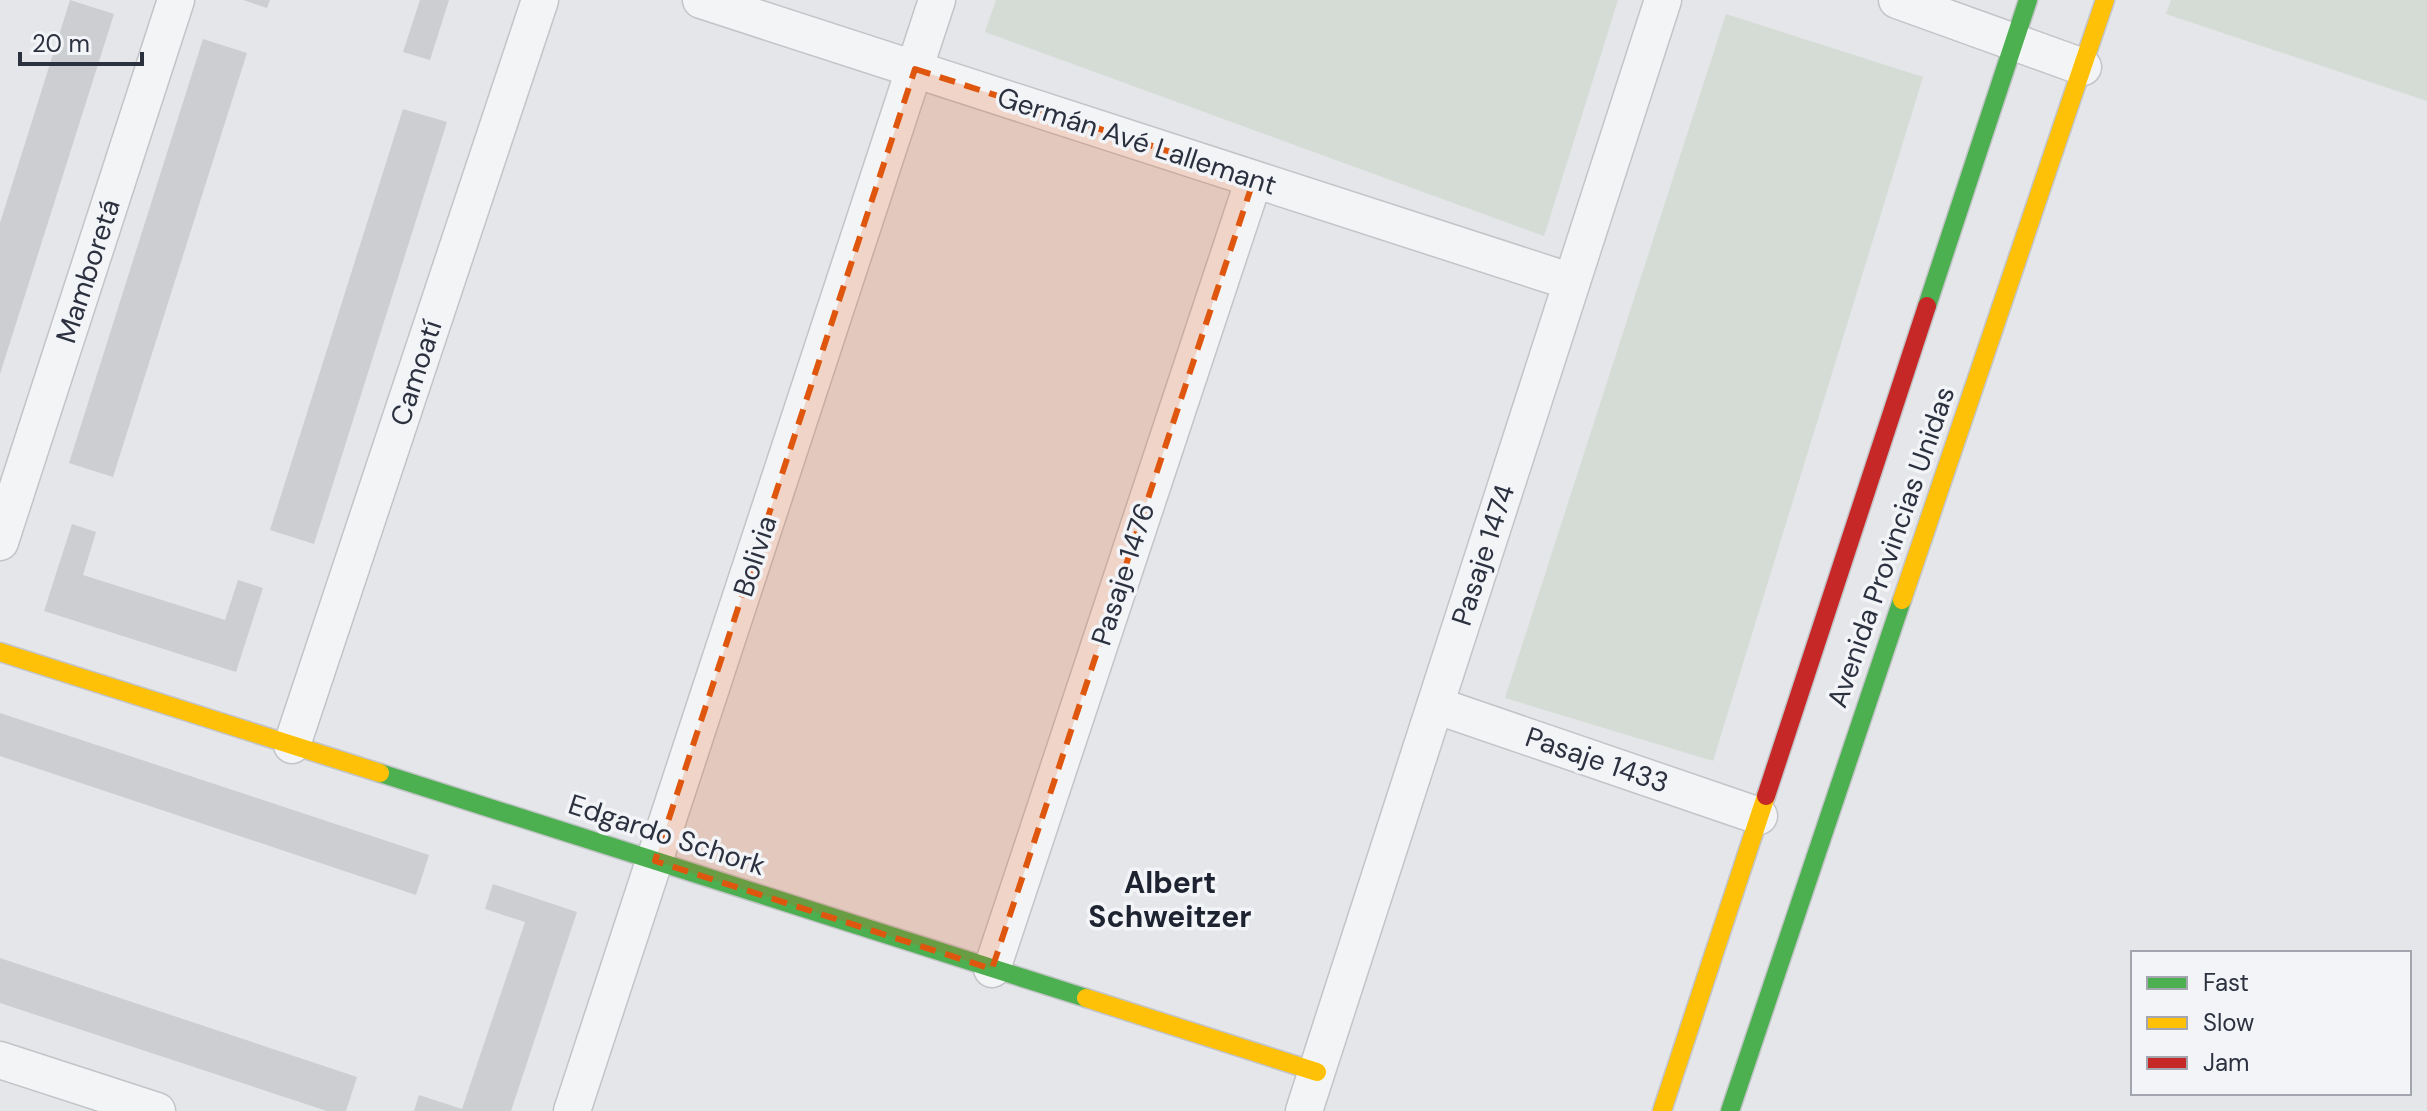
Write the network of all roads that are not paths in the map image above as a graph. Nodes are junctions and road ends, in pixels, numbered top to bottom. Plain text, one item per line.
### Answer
1 (176, 0) edge
2 (540, 0) edge
3 (701, 0) edge
4 (937, 0) edge
5 (1663, 0) edge
6 (1897, 0) edge
7 (2028, 0) edge
8 (2105, 0) edge
9 (2013, 44) junction
10 (2083, 67) junction
11 (915, 69) junction
12 (1254, 179) junction
13 (1572, 282) junction
14 (0, 542) edge
15 (0, 652) edge
16 (1435, 705) junction
17 (292, 745) junction
18 (1759, 816) junction
19 (655, 861) junction
20 (992, 969) junction
21 (0, 1060) edge
22 (1317, 1072) junction
23 (157, 1111) edge
24 (572, 1111) edge
25 (1304, 1111) edge
26 (1662, 1111) edge
27 (1730, 1111) edge

1 - 14 street, Mamboretá
2 - 17 street, Camoatí
3 - 11 street, Germán Avé Lallemant
4 - 11 street, Bolivia
5 - 13 street, Pasaje 1474
6 - 9 street
7 - 9 main road, Avenida Provincias Unidas
8 - 10 main road, Avenida Provincias Unidas
9 - 10 street
9 - 18 main road, Avenida Provincias Unidas
10 - 27 main road, Avenida Provincias Unidas
11 - 12 street, Germán Avé Lallemant
11 - 19 street, Bolivia
12 - 13 street, Germán Avé Lallemant
12 - 20 street, Pasaje 1476
13 - 16 street, Pasaje 1474
15 - 17 main road, Edgardo Schork
16 - 18 street, Pasaje 1433
16 - 22 street, Pasaje 1474
17 - 19 main road, Edgardo Schork
18 - 26 main road, Avenida Provincias Unidas
19 - 20 main road, Edgardo Schork
19 - 24 street, Bolivia
20 - 22 main road, Edgardo Schork
21 - 23 street
22 - 25 street, Pasaje 1474

